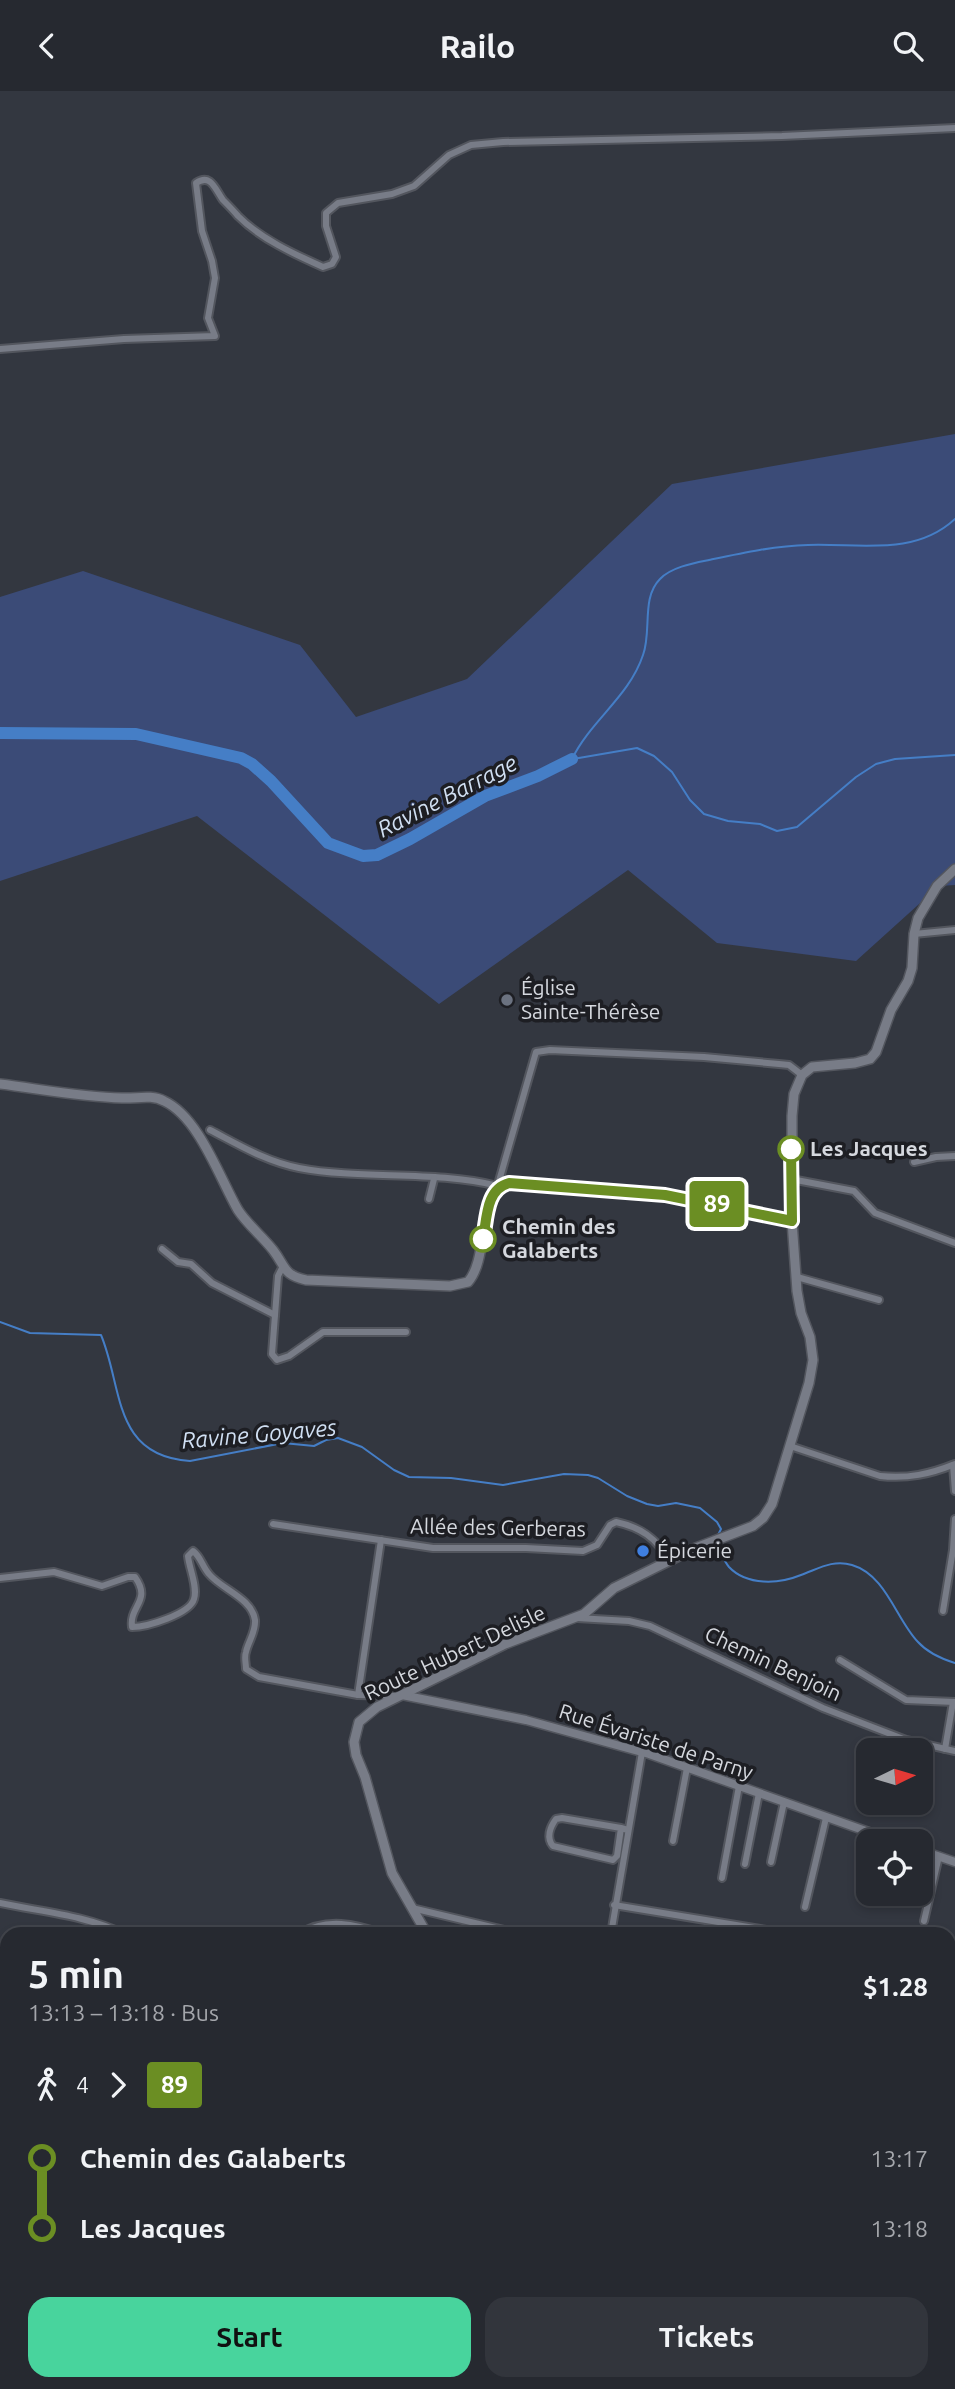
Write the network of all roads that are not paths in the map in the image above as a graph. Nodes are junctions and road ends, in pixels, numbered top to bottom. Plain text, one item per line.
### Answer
1 (955, 128) edge
2 (0, 349) edge
3 (955, 869) edge
4 (955, 930) edge
5 (914, 934) junction
6 (802, 1075) junction
7 (0, 1084) edge
8 (210, 1130) dead end
9 (955, 1156) edge
10 (915, 1162) dead end
11 (434, 1179) junction
12 (791, 1179) junction
13 (497, 1187) junction
14 (429, 1199) dead end
15 (792, 1221) junction
16 (955, 1243) edge
17 (162, 1249) dead end
18 (283, 1266) junction
19 (797, 1277) junction
20 (879, 1300) dead end
21 (275, 1315) junction
22 (406, 1332) dead end
23 (790, 1446) junction
24 (954, 1464) edge
25 (955, 1491) edge
26 (955, 1519) edge
27 (273, 1524) dead end
28 (381, 1540) junction
29 (668, 1560) junction
30 (0, 1578) edge
31 (943, 1611) dead end
32 (575, 1618) junction
33 (840, 1660) dead end
34 (358, 1695) junction
35 (402, 1695) junction
36 (954, 1702) edge
37 (945, 1749) junction
38 (955, 1751) edge
39 (642, 1752) junction
40 (687, 1768) junction
41 (739, 1786) junction
42 (759, 1793) junction
43 (784, 1802) junction
44 (826, 1818) junction
45 (625, 1829) junction
46 (859, 1829) edge
47 (673, 1842) dead end
48 (933, 1854) edge
49 (939, 1856) junction
50 (771, 1862) dead end
51 (955, 1862) edge
52 (745, 1864) dead end
53 (722, 1878) dead end
54 (0, 1903) edge
55 (614, 1905) junction
56 (806, 1907) dead end
57 (412, 1908) junction
58 (924, 1921) dead end
59 (108, 1927) edge
60 (314, 1927) edge
61 (358, 1927) edge
62 (423, 1927) edge
63 (477, 1927) edge
64 (612, 1927) edge
65 (748, 1927) edge

1 - 2 street
3 - 5 main road
4 - 5 street
5 - 6 main road
6 - 12 main road
6 - 13 street
7 - 18 main road
8 - 11 street
9 - 10 street
11 - 13 street
11 - 14 street
12 - 15 main road
12 - 16 street
13 - 15 main road
13 - 18 main road
15 - 19 main road
17 - 21 street
18 - 21 street
19 - 20 street
19 - 23 main road
21 - 22 street
23 - 24 street
23 - 29 main road, Route Hubert Delisle
24 - 25 street
26 - 31 street
27 - 28 street, Allée des Gerberas
28 - 29 street, Allée des Gerberas
28 - 34 street, Allée des Gerberas
29 - 32 main road, Route Hubert Delisle
30 - 34 street
32 - 35 main road, Route Hubert Delisle
32 - 37 street, Chemin Benjoin
33 - 36 street
34 - 35 street
35 - 39 street, Rue Évariste de Parny
35 - 57 main road, Route Hubert Delisle
36 - 37 street
37 - 38 street, Chemin Benjoin
39 - 40 street, Rue Évariste de Parny
39 - 45 street
40 - 41 street, Rue Évariste de Parny
40 - 47 street
41 - 42 street, Rue Évariste de Parny
41 - 53 street
42 - 43 street, Rue Évariste de Parny
42 - 52 street
43 - 44 street, Rue Évariste de Parny
43 - 50 street
44 - 46 street, Rue Évariste de Parny
44 - 56 street
45 - 45 street
45 - 55 street
48 - 49 street
49 - 51 street
49 - 58 street
54 - 59 street
55 - 64 street
55 - 65 street
57 - 62 main road, Route Hubert Delisle
57 - 63 street
60 - 61 street

